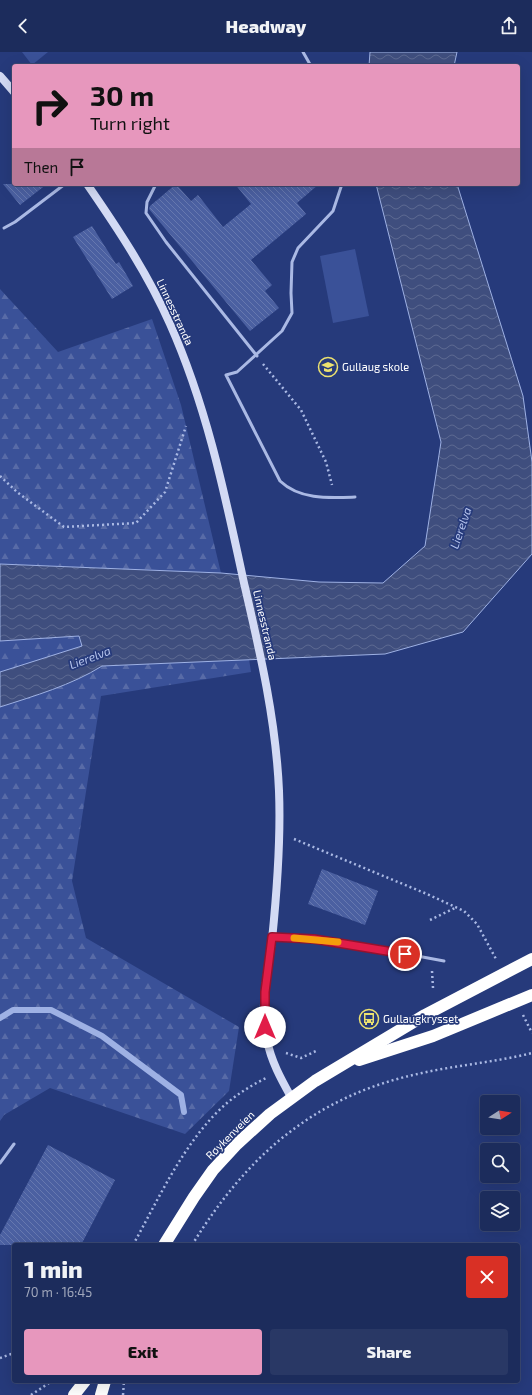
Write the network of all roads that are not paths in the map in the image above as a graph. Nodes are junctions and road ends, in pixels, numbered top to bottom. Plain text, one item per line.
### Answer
1 (303, 52) edge
2 (310, 64) edge
3 (0, 76) edge
4 (12, 90) edge
5 (62, 186) edge
6 (88, 186) edge
7 (155, 186) edge
8 (341, 186) edge
9 (4, 228) dead end
10 (257, 356) junction
11 (355, 497) dead end
12 (272, 937) junction
13 (532, 959) edge
14 (444, 962) dead end
15 (532, 995) edge
16 (339, 1067) junction
17 (291, 1097) junction
18 (14, 1144) dead end
19 (0, 1163) edge
20 (165, 1243) edge
21 (83, 1383) edge
22 (104, 1383) edge
23 (74, 1395) edge
24 (101, 1395) edge

1 - 2 lane
3 - 4 street
5 - 9 lane
6 - 12 street, Linnesstranda
7 - 10 lane
8 - 10 lane
10 - 11 lane
12 - 14 lane
12 - 17 street, Linnesstranda
13 - 16 highway, Røykenveien
15 - 16 highway, Røykenveien
16 - 17 highway, Røykenveien
17 - 20 highway, Røykenveien
18 - 19 lane
21 - 23 highway
22 - 24 highway

